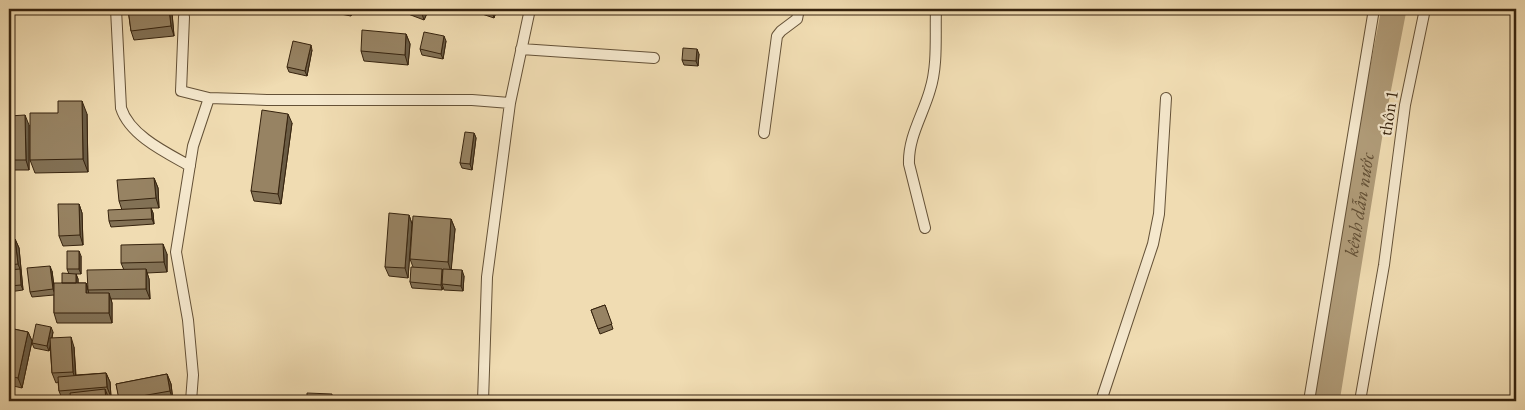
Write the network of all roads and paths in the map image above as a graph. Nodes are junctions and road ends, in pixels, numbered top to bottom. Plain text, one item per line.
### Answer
1 (116, 9) edge
2 (530, 9) edge
3 (799, 9) edge
4 (936, 9) edge
5 (1374, 9) edge
6 (1425, 9) edge
7 (184, 17) dead end
8 (521, 49) junction
9 (654, 58) dead end
10 (209, 98) junction
11 (1166, 98) dead end
12 (510, 103) junction
13 (764, 133) dead end
14 (190, 166) junction
15 (925, 228) dead end
16 (191, 401) edge
17 (483, 401) edge
18 (1100, 401) edge
19 (1309, 401) edge
20 (1360, 401) edge

1 - 14 lane
2 - 8 lane
3 - 13 lane
4 - 15 lane
5 - 19 lane
6 - 20 lane, thôn 1
7 - 10 lane
8 - 9 lane
8 - 12 lane
10 - 12 lane
10 - 14 lane
11 - 18 lane
12 - 17 lane
14 - 16 lane

